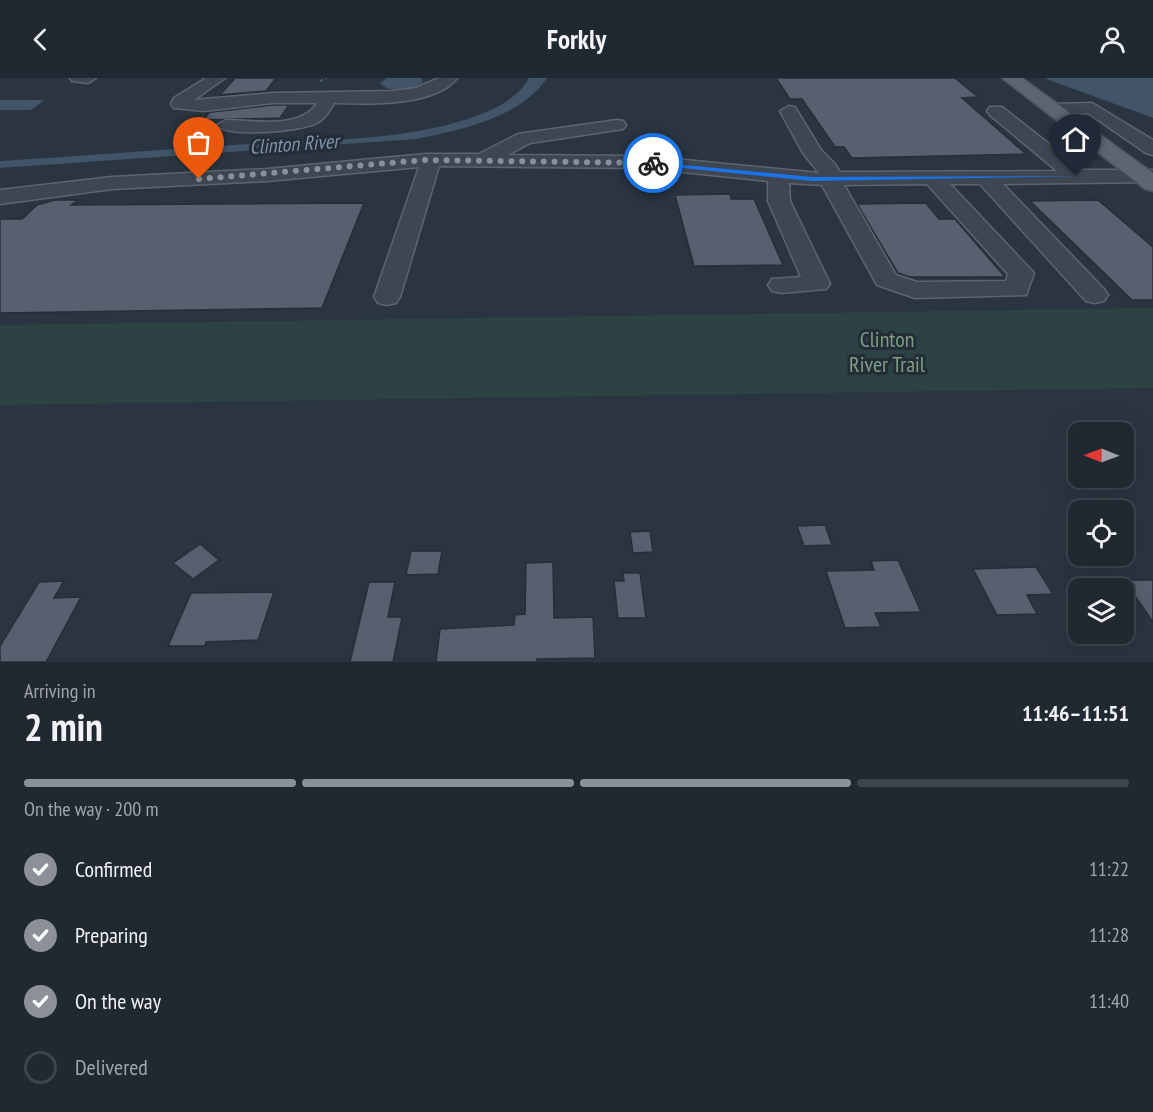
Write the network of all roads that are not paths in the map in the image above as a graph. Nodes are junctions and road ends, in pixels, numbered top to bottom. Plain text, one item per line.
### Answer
1 (78, 78) edge
2 (87, 78) edge
3 (217, 78) edge
4 (449, 78) edge
5 (1011, 78) edge
6 (294, 80) dead end
7 (329, 97) junction
8 (289, 98) junction
9 (1052, 109) junction
10 (789, 111) dead end
11 (996, 111) dead end
12 (226, 125) dead end
13 (617, 125) dead end
14 (1153, 149) edge
15 (485, 159) junction
16 (431, 160) junction
17 (1076, 176) junction
18 (778, 177) junction
19 (985, 177) junction
20 (933, 178) junction
21 (1149, 178) edge
22 (831, 179) junction
23 (0, 197) edge
24 (782, 285) dead end
25 (1095, 295) dead end
26 (387, 297) dead end

1 - 2 street
3 - 8 street
4 - 7 street
5 - 9 main road
6 - 8 street
7 - 8 street
7 - 12 street
9 - 14 street
9 - 21 main road
10 - 22 street
11 - 17 street
13 - 15 street
15 - 16 street
15 - 18 street
16 - 23 street
16 - 26 street
17 - 19 street
17 - 21 street
18 - 22 street
18 - 24 street
19 - 20 street
19 - 25 street
20 - 22 street
20 - 22 street

